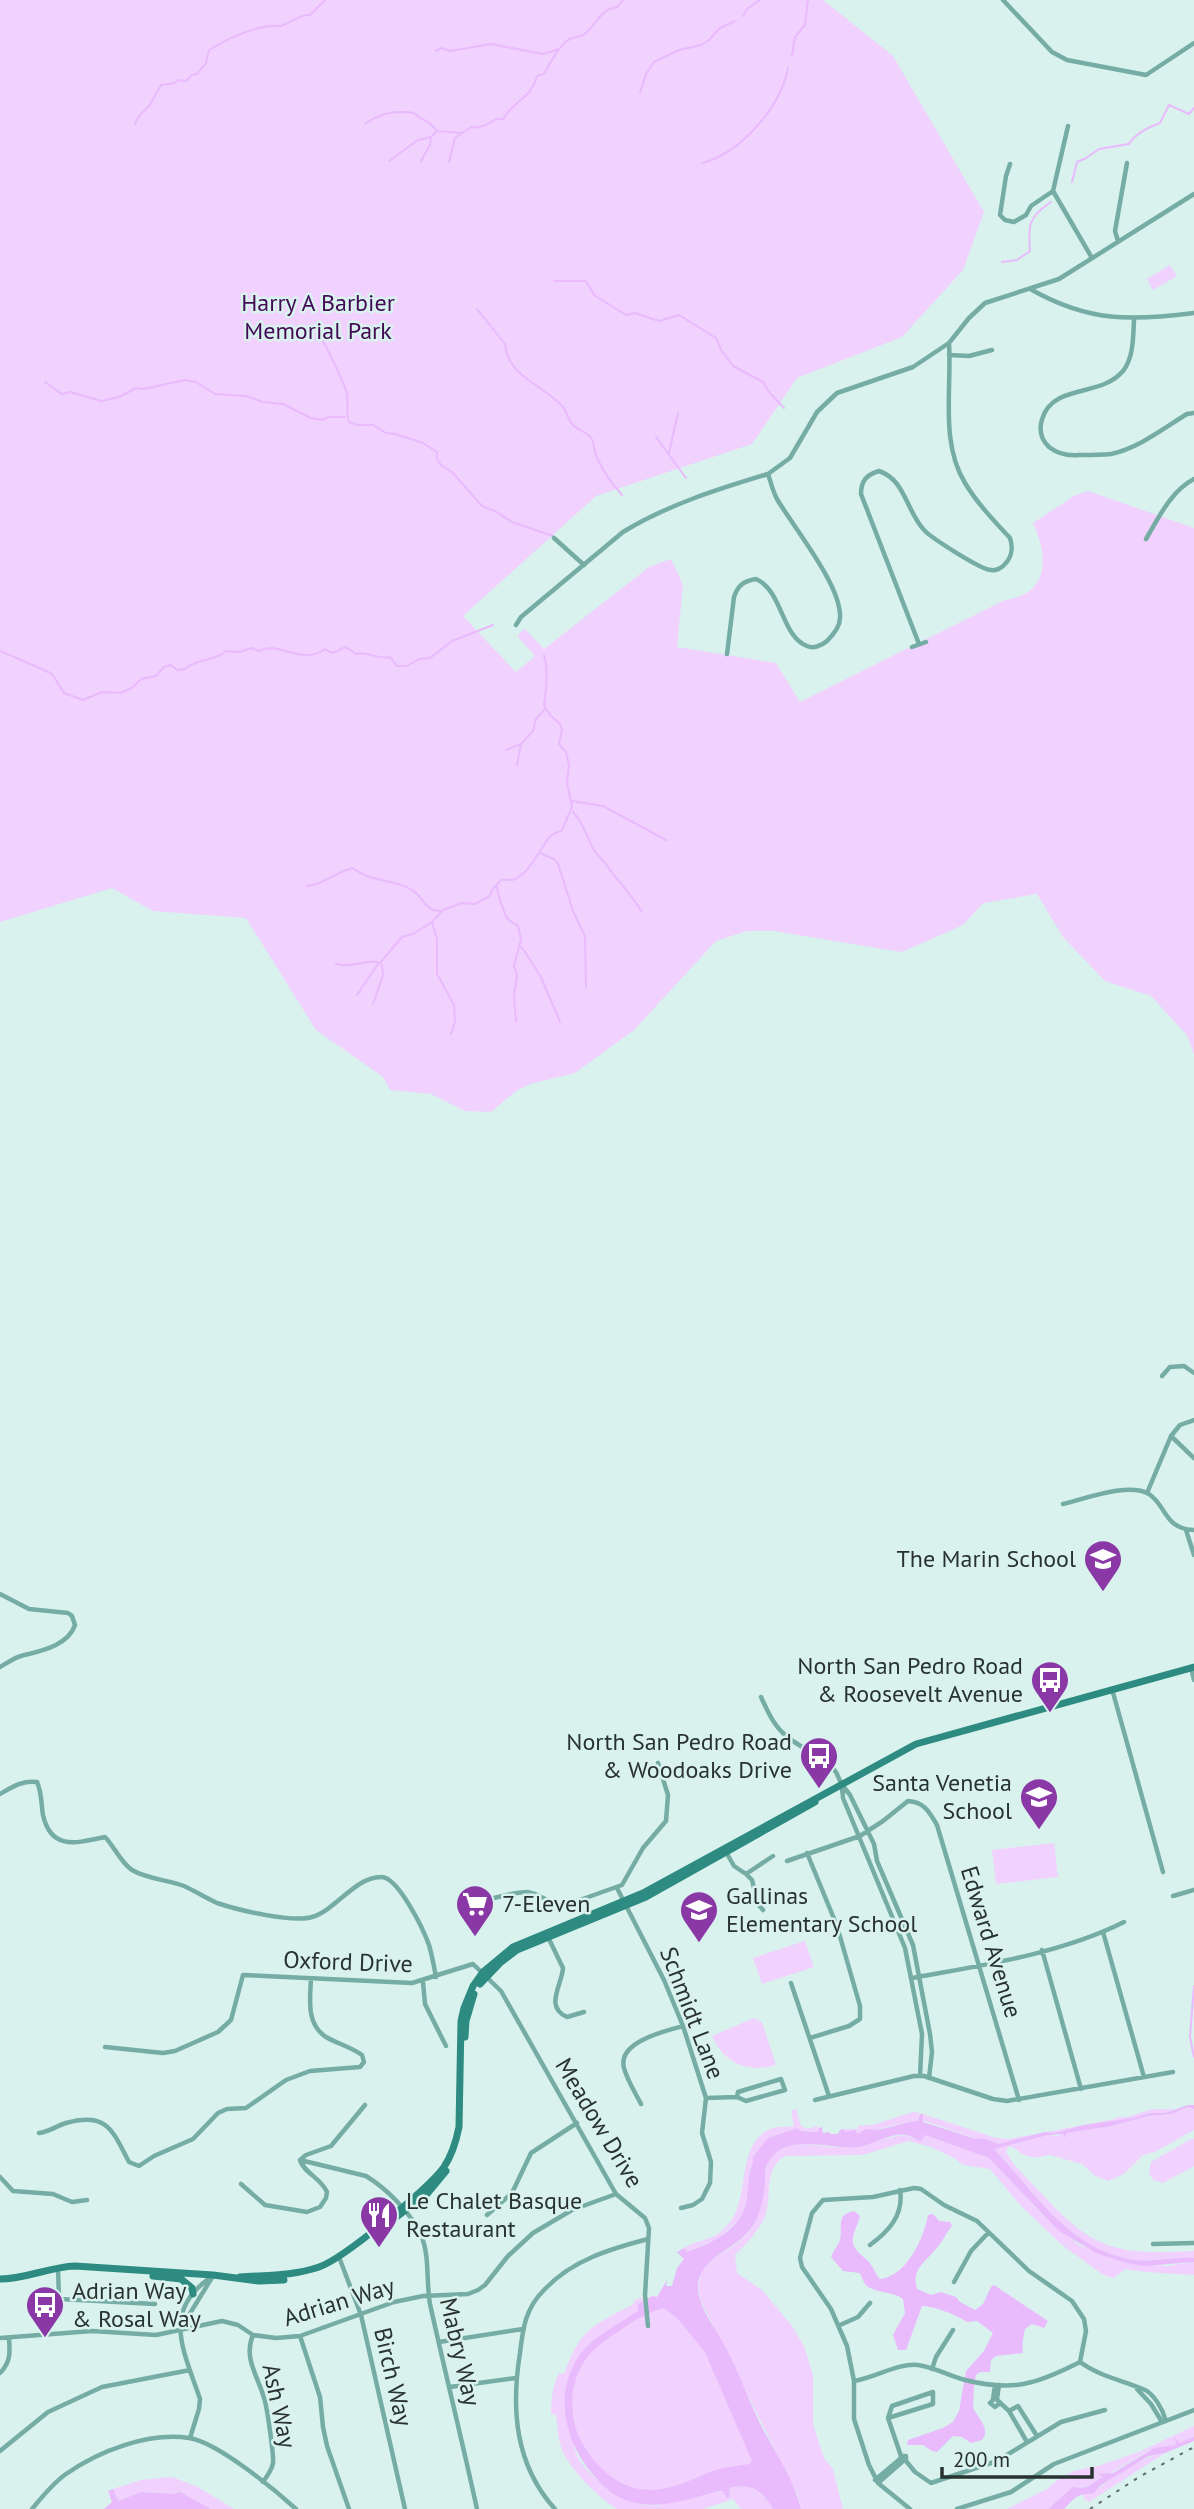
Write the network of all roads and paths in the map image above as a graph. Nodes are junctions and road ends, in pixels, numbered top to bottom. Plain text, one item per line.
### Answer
1 (1003, 0) edge
2 (1194, 43) edge
3 (1068, 126) dead end
4 (1127, 163) dead end
5 (1010, 164) dead end
6 (1053, 191) junction
7 (1194, 194) edge
8 (1118, 242) junction
9 (1092, 258) junction
10 (1031, 289) junction
11 (1194, 313) edge
12 (1134, 320) junction
13 (948, 343) junction
14 (992, 350) dead end
15 (949, 355) junction
16 (1194, 412) edge
17 (768, 474) junction
18 (1194, 479) edge
19 (554, 538) dead end
20 (1146, 539) dead end
21 (584, 565) junction
22 (516, 625) dead end
23 (926, 642) dead end
24 (919, 644) junction
25 (912, 647) dead end
26 (727, 654) dead end
27 (1194, 1373) edge
28 (1162, 1376) dead end
29 (1194, 1420) edge
30 (1171, 1436) junction
31 (1194, 1458) edge
32 (1147, 1493) junction
33 (1063, 1504) dead end
34 (1186, 1530) junction
35 (1194, 1530) edge
36 (1194, 1555) edge
37 (0, 1594) edge
38 (0, 1667) edge
39 (1193, 1667) edge
40 (1194, 1680) edge
41 (1112, 1689) junction
42 (761, 1697) dead end
43 (658, 1763) dead end
44 (842, 1785) junction
45 (0, 1794) edge
46 (868, 1830) junction
47 (860, 1836) junction
48 (725, 1851) junction
49 (807, 1853) junction
50 (773, 1856) dead end
51 (787, 1861) dead end
52 (1163, 1872) dead end
53 (746, 1874) junction
54 (617, 1888) junction
55 (1194, 1890) edge
56 (466, 1893) dead end
57 (1173, 1896) dead end
58 (625, 1905) junction
59 (763, 1910) dead end
60 (1125, 1922) dead end
61 (1103, 1932) junction
62 (547, 1936) junction
63 (1042, 1950) junction
64 (980, 1966) junction
65 (485, 1974) junction
66 (920, 1976) junction
67 (436, 1977) junction
68 (912, 1978) junction
69 (311, 1979) junction
70 (423, 1982) junction
71 (791, 1983) dead end
72 (584, 2012) dead end
73 (683, 2026) junction
74 (810, 2038) junction
75 (446, 2046) dead end
76 (105, 2047) dead end
77 (1174, 2072) dead end
78 (920, 2076) junction
79 (1144, 2077) junction
80 (929, 2078) junction
81 (1081, 2089) junction
82 (830, 2096) junction
83 (737, 2097) junction
84 (706, 2098) junction
85 (815, 2100) dead end
86 (1018, 2100) junction
87 (641, 2104) dead end
88 (365, 2105) dead end
89 (576, 2123) junction
90 (39, 2133) dead end
91 (300, 2160) junction
92 (0, 2176) edge
93 (241, 2184) dead end
94 (900, 2190) junction
95 (617, 2194) junction
96 (87, 2200) dead end
97 (681, 2208) dead end
98 (402, 2209) junction
99 (487, 2215) dead end
100 (988, 2233) junction
101 (648, 2239) junction
102 (1194, 2243) edge
103 (1153, 2244) dead end
104 (870, 2245) dead end
105 (339, 2258) junction
106 (58, 2267) junction
107 (139, 2271) junction
108 (213, 2275) junction
109 (0, 2279) edge
110 (954, 2281) dead end
111 (192, 2294) junction
112 (429, 2295) junction
113 (59, 2299) junction
114 (870, 2303) dead end
115 (156, 2304) dead end
116 (31, 2306) dead end
117 (361, 2315) junction
118 (840, 2325) junction
119 (648, 2326) dead end
120 (180, 2329) junction
121 (523, 2329) junction
122 (953, 2330) dead end
123 (253, 2335) junction
124 (300, 2336) junction
125 (0, 2338) edge
126 (9, 2338) junction
127 (439, 2342) junction
128 (1080, 2362) junction
129 (932, 2369) junction
130 (191, 2370) junction
131 (0, 2372) edge
132 (516, 2378) junction
133 (854, 2381) junction
134 (997, 2385) junction
135 (450, 2387) junction
136 (1105, 2410) dead end
137 (1194, 2410) edge
138 (1009, 2411) junction
139 (888, 2418) junction
140 (1164, 2421) junction
141 (1037, 2436) junction
142 (190, 2438) junction
143 (1027, 2442) junction
144 (0, 2451) edge
145 (902, 2459) junction
146 (877, 2481) junction
147 (262, 2482) junction
148 (32, 2509) edge
149 (296, 2509) edge
150 (349, 2509) edge
151 (405, 2509) edge
152 (477, 2509) edge
153 (555, 2509) edge
154 (910, 2509) edge
155 (957, 2509) edge

1 - 2 street
3 - 6 street
4 - 8 street
5 - 6 street
6 - 9 street
7 - 8 street
8 - 9 street
9 - 10 street
10 - 12 street
10 - 13 street
11 - 12 street
12 - 16 street
13 - 15 street
13 - 17 street
14 - 15 street
15 - 24 street
17 - 21 street
17 - 26 street
18 - 20 street
19 - 21 street
21 - 22 street
23 - 24 street
24 - 25 street
27 - 28 street
29 - 30 street
30 - 31 street
30 - 32 street
32 - 33 street
32 - 34 street
34 - 35 street
34 - 36 street
37 - 38 street
39 - 40 street
39 - 41 main road
41 - 44 main road
41 - 52 street
42 - 44 street
43 - 54 street
44 - 46 street
44 - 47 street
44 - 48 main road
45 - 67 street
46 - 47 street
46 - 64 street, Edward Avenue
46 - 66 street
47 - 49 street
47 - 68 street
48 - 53 street
48 - 58 main road
49 - 51 street
49 - 74 street
50 - 53 street
53 - 59 street
54 - 56 street
54 - 58 street, Schmidt Lane
55 - 57 street
58 - 62 main road
58 - 73 street, Schmidt Lane
60 - 61 street
61 - 63 street
61 - 79 street
62 - 65 main road
62 - 72 street
63 - 64 street
63 - 81 street
64 - 66 street
64 - 86 street, Edward Avenue
65 - 67 street, Oxford Drive
65 - 89 street, Meadow Drive
65 - 98 main road
66 - 68 street
66 - 80 street
67 - 70 street, Oxford Drive
68 - 78 street
69 - 70 street, Oxford Drive
69 - 76 street, Oxford Drive
69 - 90 street
70 - 75 street
71 - 74 street
73 - 84 street, Schmidt Lane
73 - 87 street
74 - 82 street
77 - 79 street
78 - 80 street
78 - 82 street
79 - 81 street
80 - 86 street
81 - 86 street
82 - 85 street
83 - 83 street
83 - 84 street
84 - 97 street, Schmidt Lane
88 - 91 street
89 - 95 street, Meadow Drive
89 - 99 street
91 - 93 street
91 - 98 street, Mabry Way
92 - 96 street
94 - 100 street
94 - 104 street
94 - 118 street
95 - 101 street, Meadow Drive
95 - 112 street, Adrian Way
98 - 105 main road
98 - 112 street, Mabry Way
100 - 110 street
100 - 128 street
101 - 119 street, Meadow Drive
101 - 121 street
102 - 103 street
105 - 108 main road
105 - 117 street, Birch Way
106 - 107 main road
106 - 109 main road
106 - 113 street
107 - 108 main road
107 - 111 main road
108 - 111 street
108 - 120 street
111 - 120 street
112 - 117 street, Adrian Way
112 - 127 street, Mabry Way
113 - 115 street
113 - 116 street
114 - 118 street
117 - 124 street, Adrian Way
117 - 151 street, Birch Way
118 - 133 street
120 - 123 street, Adrian Way
120 - 126 street, Adrian Way
120 - 130 street
121 - 127 street
121 - 132 street
122 - 129 street
123 - 124 street, Adrian Way
123 - 147 street, Ash Way
124 - 150 street
125 - 126 street, Adrian Way
126 - 131 street
127 - 135 street, Mabry Way
128 - 134 street
128 - 140 street
129 - 133 street
129 - 134 street
130 - 142 street
130 - 144 street
132 - 135 street
132 - 153 street
133 - 146 street
134 - 138 street
135 - 152 street, Mabry Way
136 - 141 street
137 - 140 street
138 - 141 street
138 - 143 street
139 - 139 street
139 - 145 street
140 - 155 street
141 - 143 street
142 - 147 street
142 - 148 street
143 - 145 street
145 - 146 street
146 - 154 street
147 - 149 street

